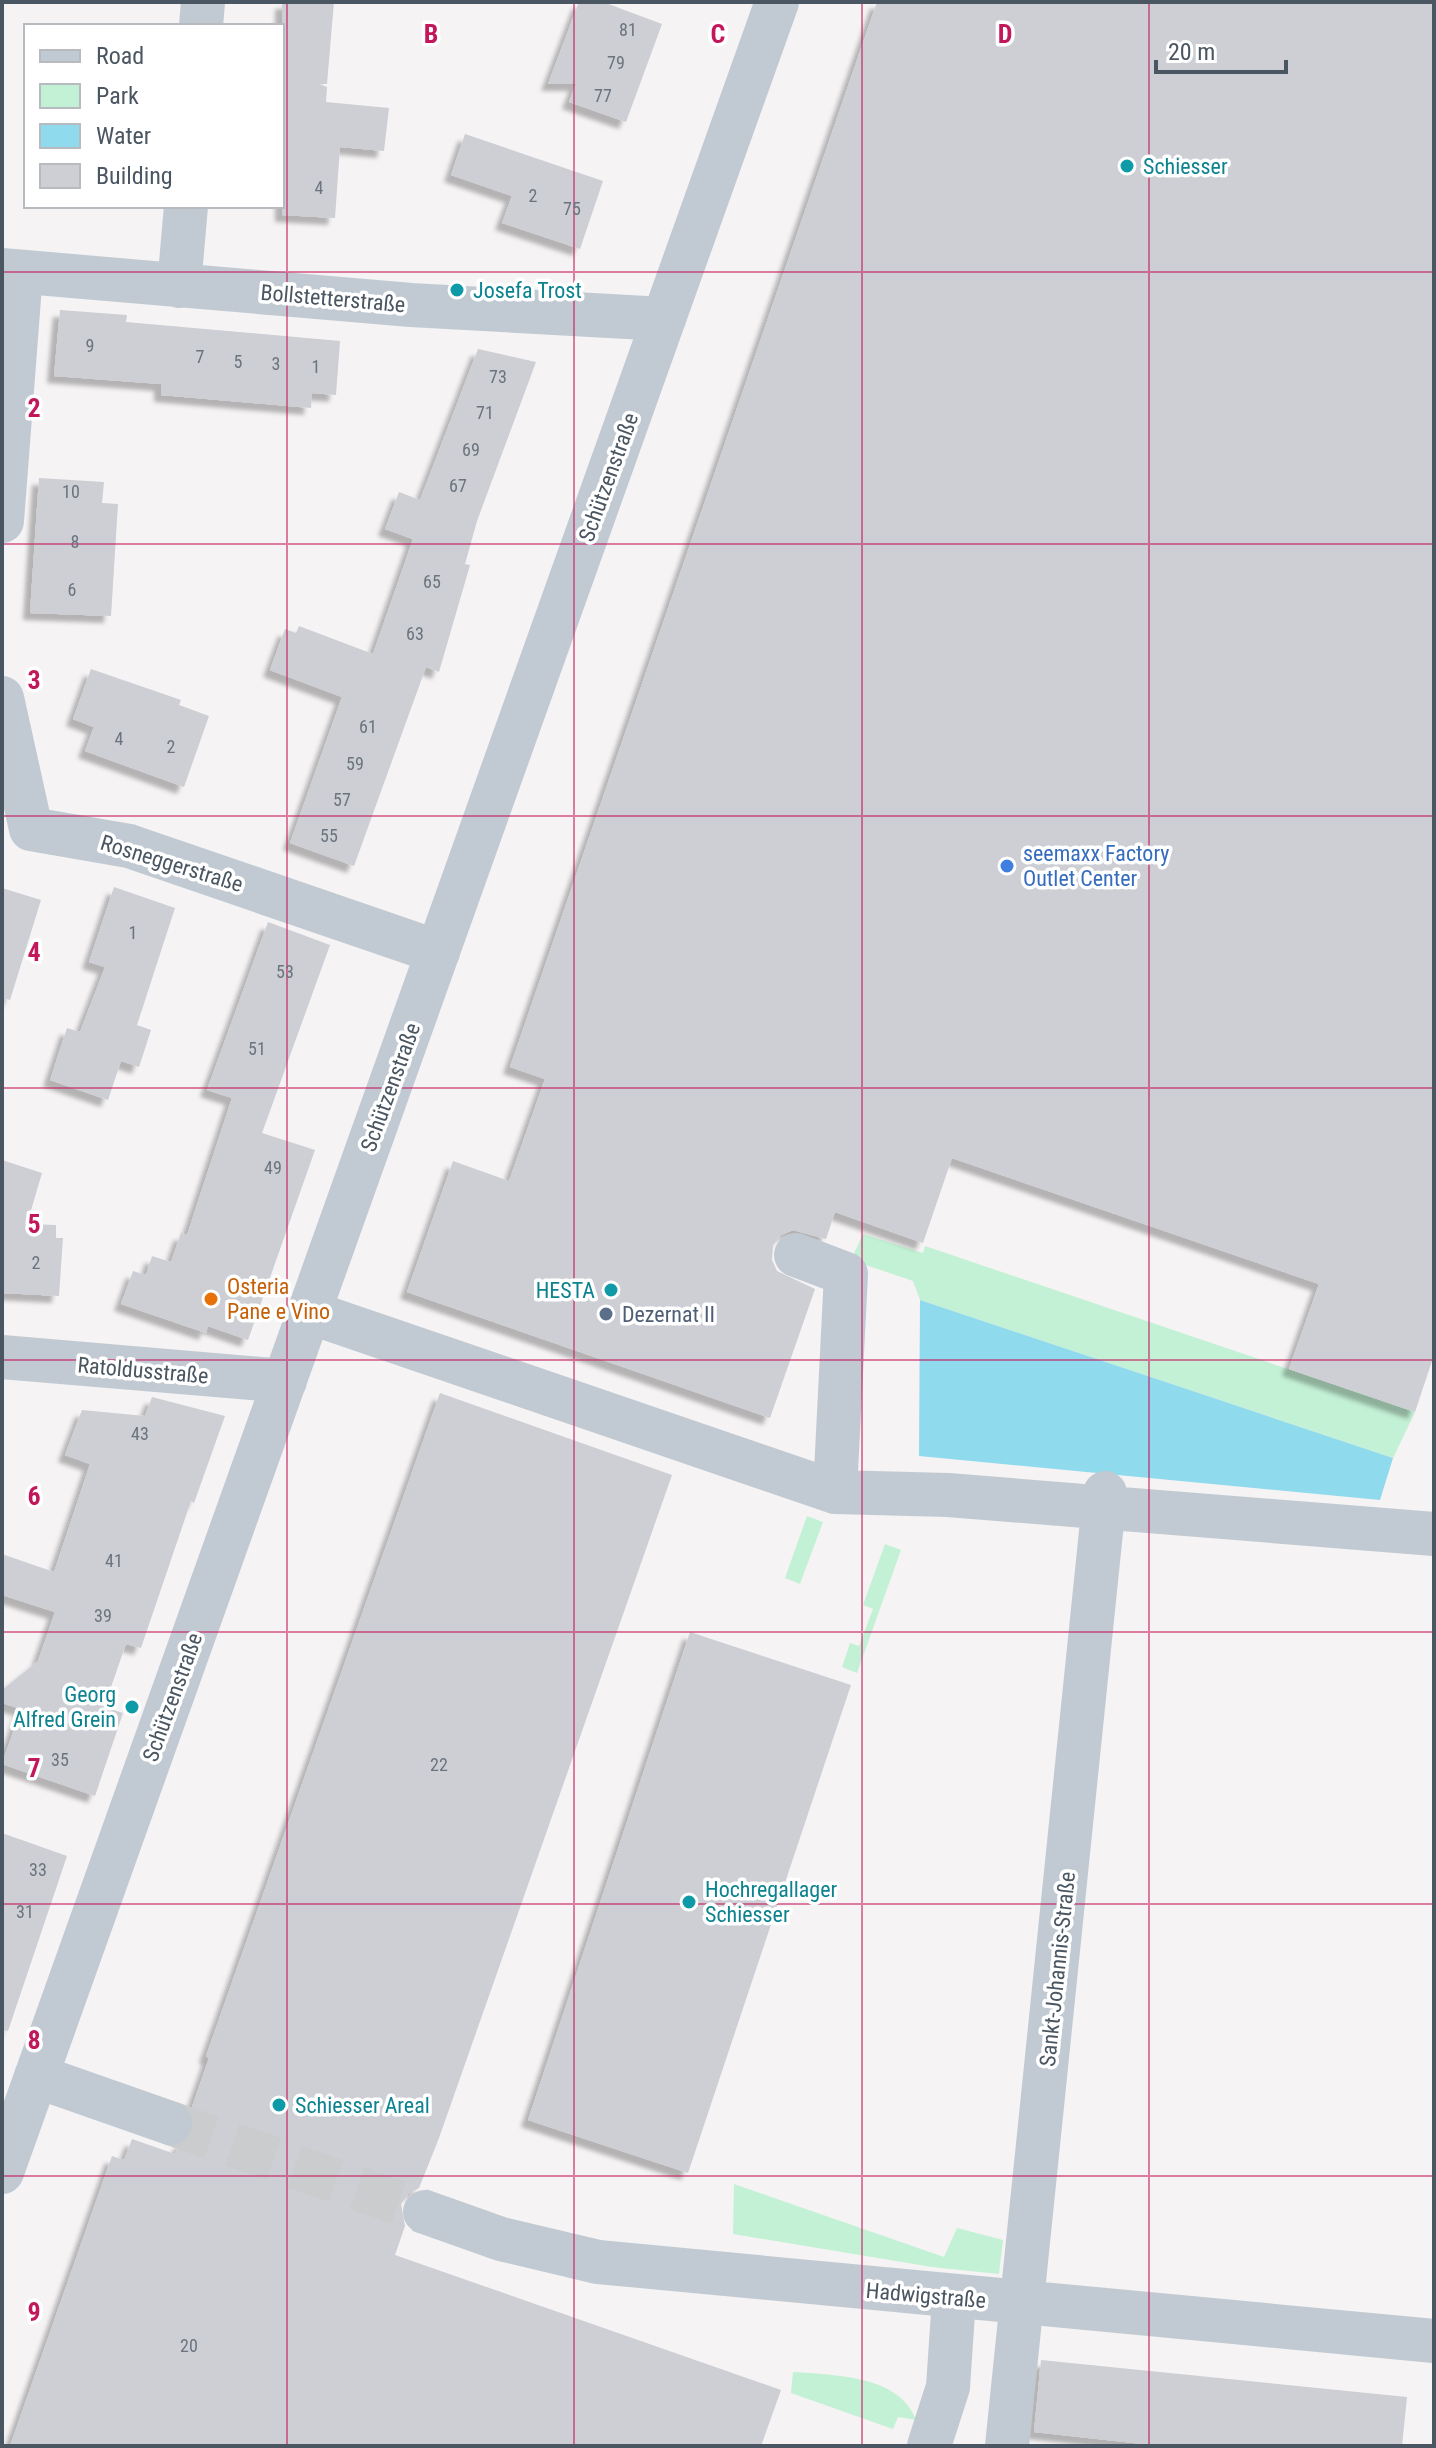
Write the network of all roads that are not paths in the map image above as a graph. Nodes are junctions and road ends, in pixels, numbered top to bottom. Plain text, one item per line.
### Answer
1 (203, 2) edge
2 (777, 2) edge
3 (201, 24) edge
4 (186, 208) edge
5 (12, 271) edge
6 (179, 286) junction
7 (664, 319) junction
8 (2, 521) edge
9 (2, 698) edge
10 (16, 827) edge
11 (438, 952) junction
12 (796, 1255) dead end
13 (309, 1312) junction
14 (2, 1357) edge
15 (285, 1381) junction
16 (835, 1492) junction
17 (1104, 1500) junction
18 (1434, 1534) edge
19 (36, 2076) junction
20 (170, 2123) tunnel mouth
21 (5, 2153) edge
22 (425, 2212) tunnel mouth
23 (954, 2298) junction
24 (1023, 2304) junction
25 (1434, 2341) edge
26 (929, 2446) edge
27 (1007, 2446) edge

1 - 3 street
2 - 7 street, Schützenstraße
4 - 6 street
5 - 6 street, Bollstetterstraße
5 - 8 street
6 - 7 street, Bollstetterstraße
7 - 11 street, Schützenstraße
9 - 10 street, Rosneggerstraße
10 - 11 street, Rosneggerstraße
11 - 13 street, Schützenstraße
12 - 16 street
13 - 15 street, Schützenstraße
13 - 16 street
14 - 15 street, Ratoldusstraße
15 - 19 street, Schützenstraße
16 - 17 street
17 - 18 street
17 - 24 street, Sankt-Johannis-Straße
19 - 20 street
19 - 21 street, Schützenstraße
22 - 23 street, Hadwigstraße
23 - 24 street, Hadwigstraße
23 - 26 street
24 - 25 street, Hadwigstraße
24 - 27 street, Sankt-Johannis-Straße

